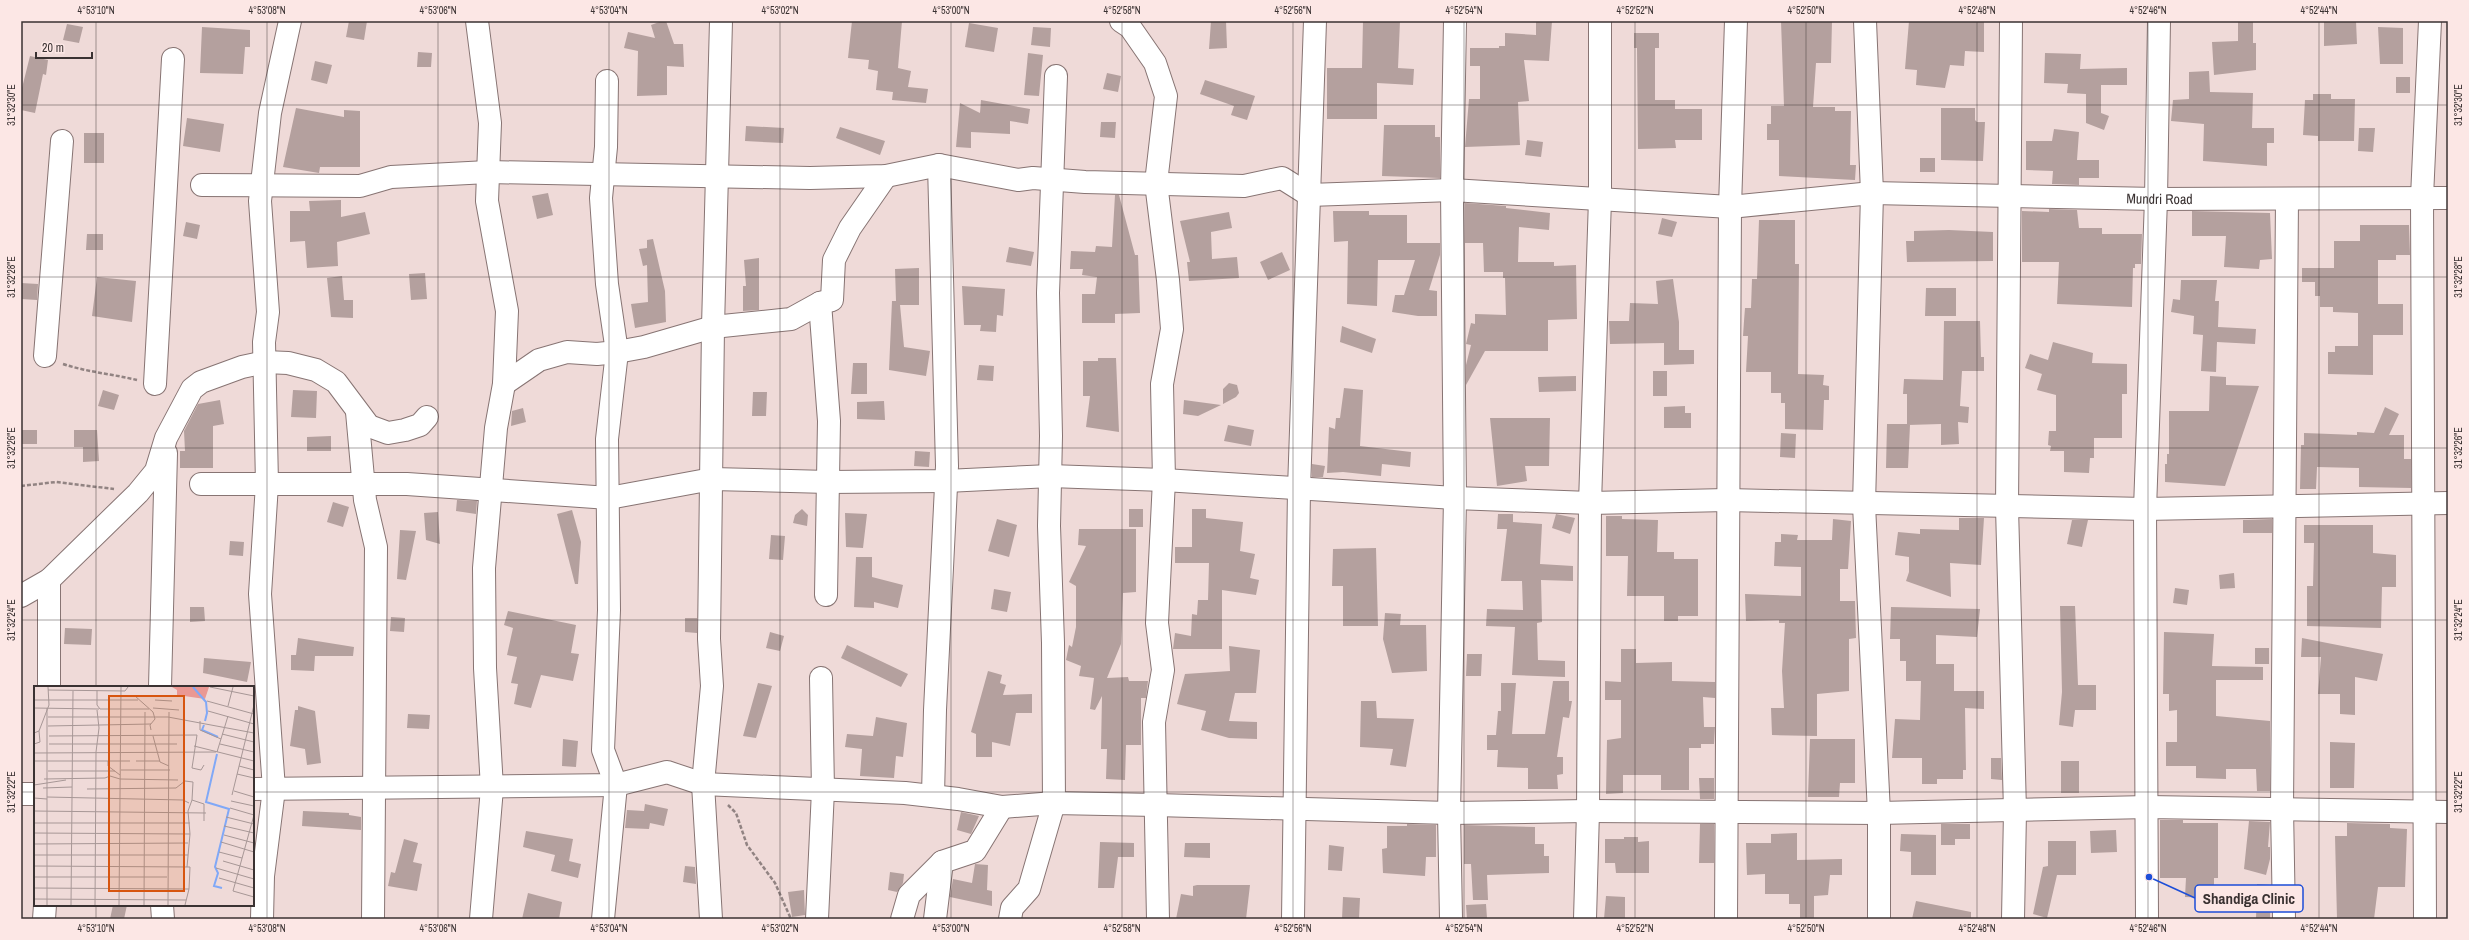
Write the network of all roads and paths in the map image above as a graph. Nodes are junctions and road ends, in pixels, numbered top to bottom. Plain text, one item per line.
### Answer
1 (290, 21) edge
2 (477, 21) edge
3 (721, 21) edge
4 (1121, 21) edge
5 (1315, 21) edge
6 (1455, 21) edge
7 (1600, 21) edge
8 (1736, 21) edge
9 (1865, 21) edge
10 (2011, 21) edge
11 (2159, 21) edge
12 (2430, 21) edge
13 (173, 59) dead end
14 (1056, 76) dead end
15 (606, 81) dead end
16 (62, 141) dead end
17 (939, 165) junction
18 (488, 172) junction
19 (603, 174) junction
20 (886, 176) junction
21 (718, 178) junction
22 (1054, 180) junction
23 (1156, 183) junction
24 (202, 185) dead end
25 (261, 186) junction
26 (1452, 190) junction
27 (1872, 193) junction
28 (1309, 195) junction
29 (2010, 195) junction
30 (2422, 197) junction
31 (2448, 198) edge
32 (2156, 199) junction
33 (1600, 200) junction
34 (2287, 200) junction
35 (1730, 207) junction
36 (820, 303) junction
37 (713, 327) junction
38 (617, 352) junction
39 (45, 356) joint
40 (265, 362) junction
41 (155, 384) joint
42 (504, 384) junction
43 (357, 412) junction
44 (427, 417) dead end
45 (166, 438) junction
46 (1050, 476) junction
47 (712, 479) junction
48 (1164, 480) junction
49 (946, 481) junction
50 (828, 482) junction
51 (201, 484) dead end
52 (267, 484) junction
53 (364, 484) junction
54 (21, 486) edge
55 (1299, 489) junction
56 (491, 491) junction
57 (138, 493) junction
58 (609, 498) junction
59 (1455, 498) junction
60 (1727, 500) junction
61 (1590, 503) junction
62 (2448, 503) edge
63 (1864, 504) junction
64 (2424, 504) junction
65 (2007, 507) junction
66 (2285, 507) junction
67 (2144, 510) junction
68 (49, 580) junction
69 (826, 595) dead end
70 (21, 596) edge
71 (821, 678) dead end
72 (48, 686) edge
73 (160, 686) edge
74 (704, 784) junction
75 (616, 785) junction
76 (375, 786) junction
77 (492, 788) junction
78 (264, 789) edge
79 (823, 790) junction
80 (21, 794) edge
81 (34, 794) edge
82 (933, 796) junction
83 (1054, 804) junction
84 (1156, 805) junction
85 (1002, 808) junction
86 (2148, 808) junction
87 (2282, 808) junction
88 (1294, 809) junction
89 (1588, 811) junction
90 (2015, 811) junction
91 (2423, 812) junction
92 (2448, 812) edge
93 (1449, 813) junction
94 (1726, 813) junction
95 (1879, 813) junction
96 (942, 862) junction
97 (45, 906) edge
98 (162, 906) edge
99 (44, 919) edge
100 (163, 919) edge
101 (262, 919) edge
102 (373, 919) edge
103 (481, 919) edge
104 (603, 919) edge
105 (711, 919) edge
106 (791, 919) edge
107 (818, 919) edge
108 (902, 919) edge
109 (935, 919) edge
110 (1010, 919) edge
111 (1158, 919) edge
112 (1292, 919) edge
113 (1451, 919) edge
114 (1585, 919) edge
115 (1726, 919) edge
116 (1879, 919) edge
117 (2013, 919) edge
118 (2147, 919) edge
119 (2284, 919) edge
120 (2425, 919) edge

1 - 25 street
2 - 18 street
3 - 21 street
4 - 23 street
5 - 28 street
6 - 26 street
7 - 33 street
8 - 35 street
9 - 27 street
10 - 29 street
11 - 32 street
12 - 30 street
13 - 41 street
14 - 22 street
15 - 19 street
16 - 39 street
17 - 20 street
17 - 22 street
17 - 49 street
18 - 19 street
18 - 25 street
18 - 42 street
19 - 21 street
19 - 38 street
20 - 21 street
20 - 36 street
21 - 37 street
22 - 23 street
22 - 46 street
23 - 28 street
23 - 48 street
24 - 25 street
25 - 40 street
26 - 28 street, Mundri Road
26 - 33 street, Mundri Road
26 - 59 street
27 - 29 street, Mundri Road
27 - 35 street, Mundri Road
27 - 63 street
28 - 55 street
29 - 32 street, Mundri Road
29 - 65 street
30 - 31 street, Mundri Road
30 - 34 street, Mundri Road
30 - 64 street
32 - 34 street, Mundri Road
32 - 67 street
33 - 35 street, Mundri Road
33 - 61 street
34 - 66 street
35 - 60 street
36 - 37 street
36 - 50 street
37 - 38 street
37 - 47 street
38 - 42 street
38 - 58 street
39 - 41 path
40 - 43 street
40 - 45 street
40 - 52 street
42 - 56 street
43 - 44 street
43 - 53 street
45 - 57 street
45 - 73 street
46 - 48 street
46 - 49 street
46 - 83 street
47 - 50 street
47 - 58 street
47 - 74 street
48 - 55 street
48 - 84 street
49 - 50 street
49 - 82 street
50 - 69 street
51 - 52 street
52 - 53 street
52 - 78 street
53 - 56 street
53 - 76 street
54 - 57 path
55 - 59 street
55 - 88 street
56 - 58 street
56 - 77 street
57 - 68 street
58 - 75 street
59 - 61 street
59 - 93 street
60 - 61 street
60 - 63 street
60 - 94 street
61 - 89 street
62 - 64 street
63 - 65 street
63 - 95 street
64 - 66 street
64 - 91 street
65 - 67 street
65 - 90 street
66 - 67 street
66 - 87 street
67 - 86 street
68 - 70 street
68 - 72 street
71 - 79 street
74 - 75 street
74 - 79 street
74 - 105 street
74 - 106 path
75 - 77 street
75 - 104 street
76 - 77 street
76 - 78 street
76 - 102 street
77 - 103 street
78 - 101 street
79 - 82 street
79 - 107 street
80 - 81 street
82 - 85 street
83 - 84 street
83 - 85 street
83 - 110 street
84 - 88 street
84 - 111 street
85 - 96 street
86 - 87 street
86 - 90 street
86 - 118 street
87 - 91 street
87 - 119 street
88 - 93 street
88 - 112 street
89 - 93 street
89 - 94 street
89 - 114 street
90 - 95 street
90 - 117 street
91 - 92 street
91 - 120 street
93 - 113 street
94 - 95 street
94 - 115 street
95 - 116 street
96 - 108 street
96 - 109 street
97 - 99 street
98 - 100 street

